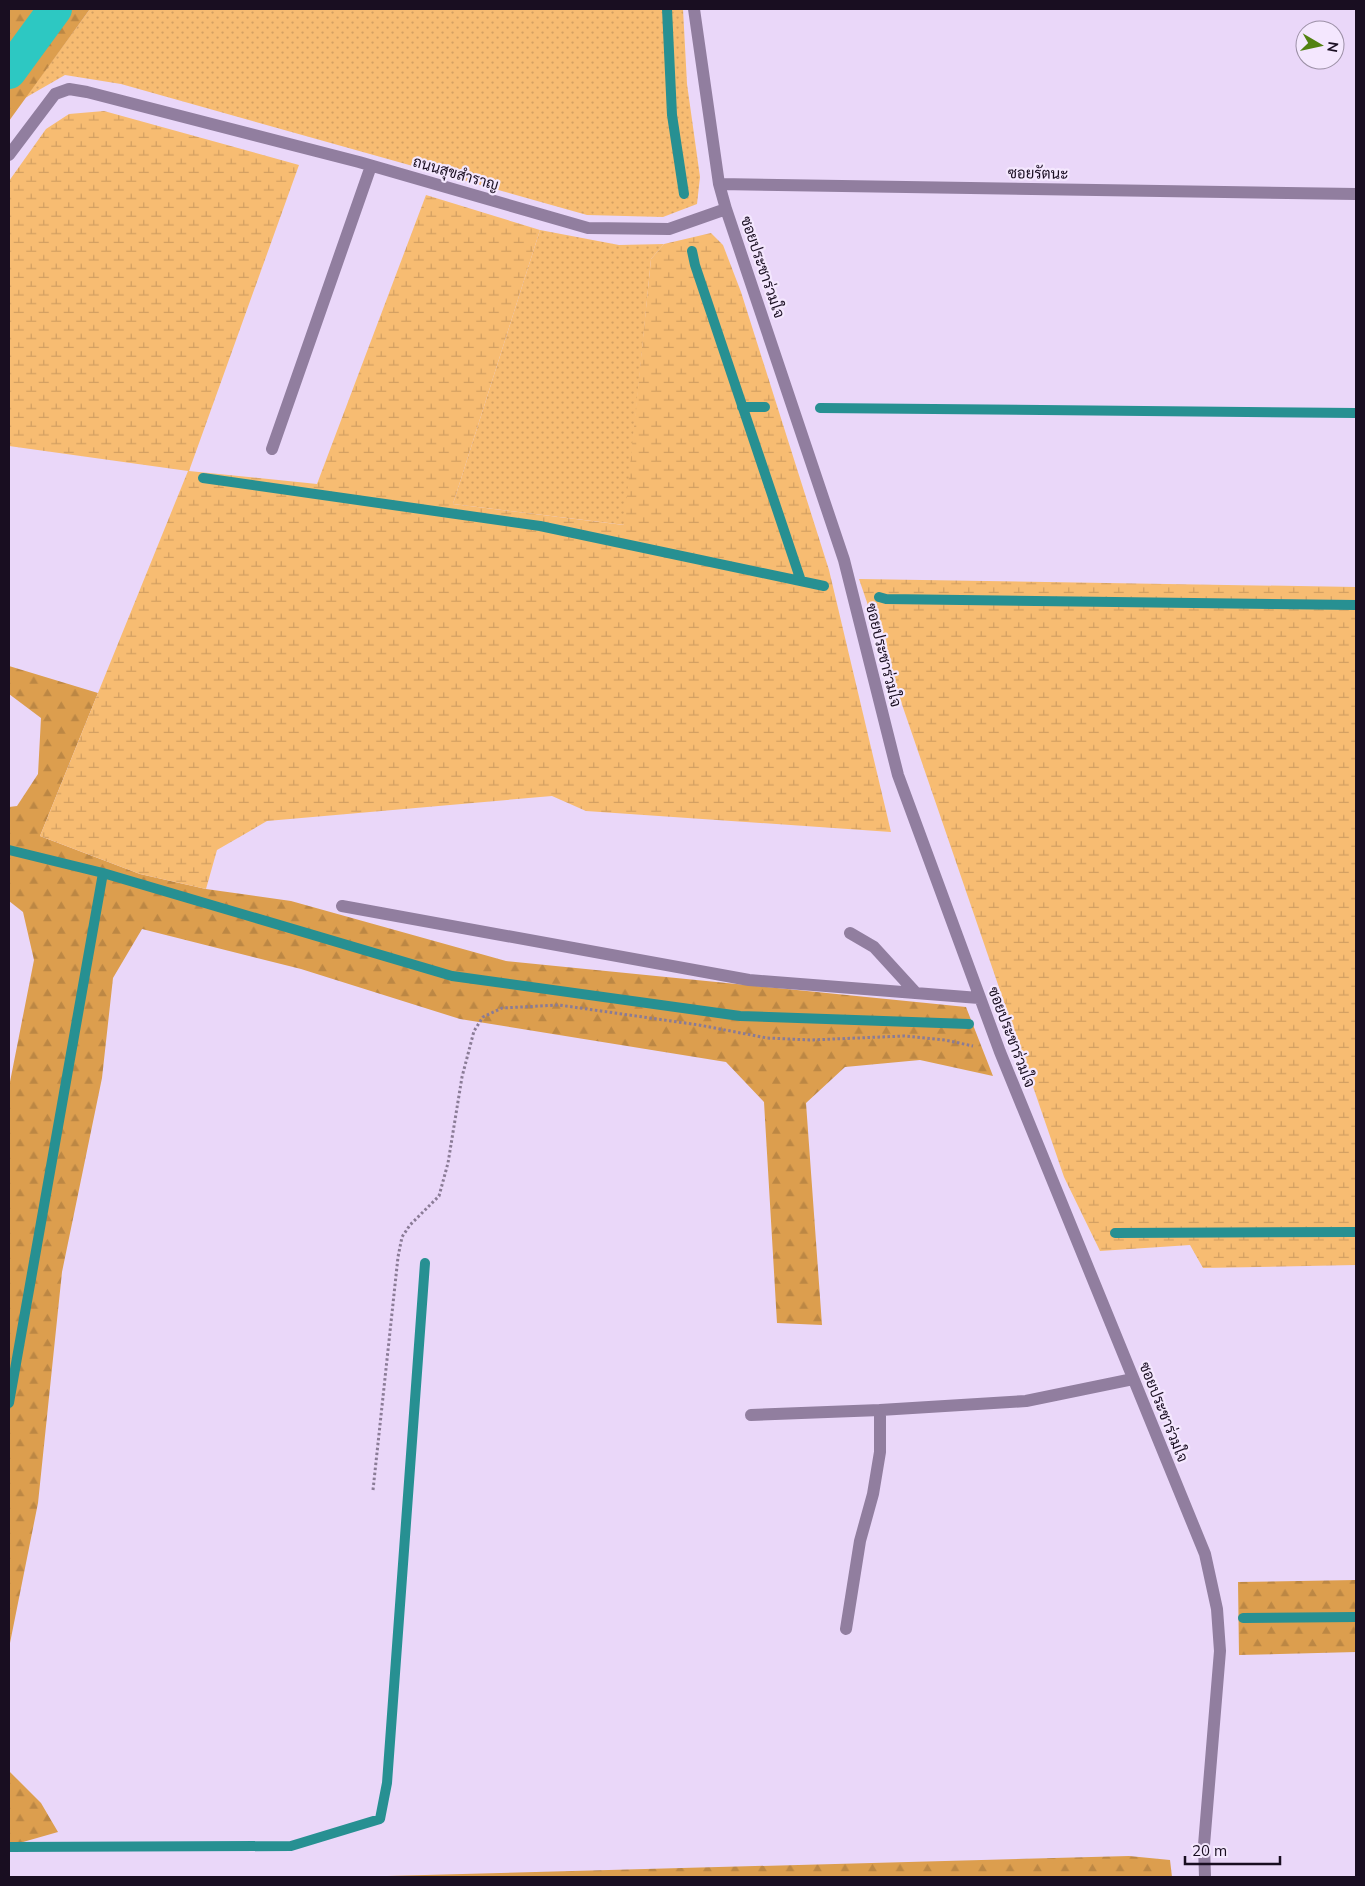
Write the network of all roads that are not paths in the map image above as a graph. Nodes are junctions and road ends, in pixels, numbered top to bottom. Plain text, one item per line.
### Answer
1 (694, 9) edge
2 (9, 155) edge
3 (371, 166) junction
4 (719, 184) junction
5 (1356, 194) edge
6 (726, 208) junction
7 (272, 449) dead end
8 (342, 906) dead end
9 (850, 933) dead end
10 (916, 993) junction
11 (979, 998) junction
12 (1133, 1379) junction
13 (880, 1410) junction
14 (751, 1415) dead end
15 (846, 1629) dead end
16 (1205, 1877) edge

1 - 4 street
2 - 3 street, ถนนสุขสำราญ
3 - 6 street, ถนนสุขสำราญ
3 - 7 street
4 - 5 street, ซอยรัตนะ
4 - 6 street
6 - 11 street, ซอยประชาร่วมใจ
8 - 10 street
9 - 10 street
10 - 11 street
11 - 12 street, ซอยประชาร่วมใจ
12 - 13 street
12 - 16 street, ซอยประชาร่วมใจ
13 - 14 street
13 - 15 street

